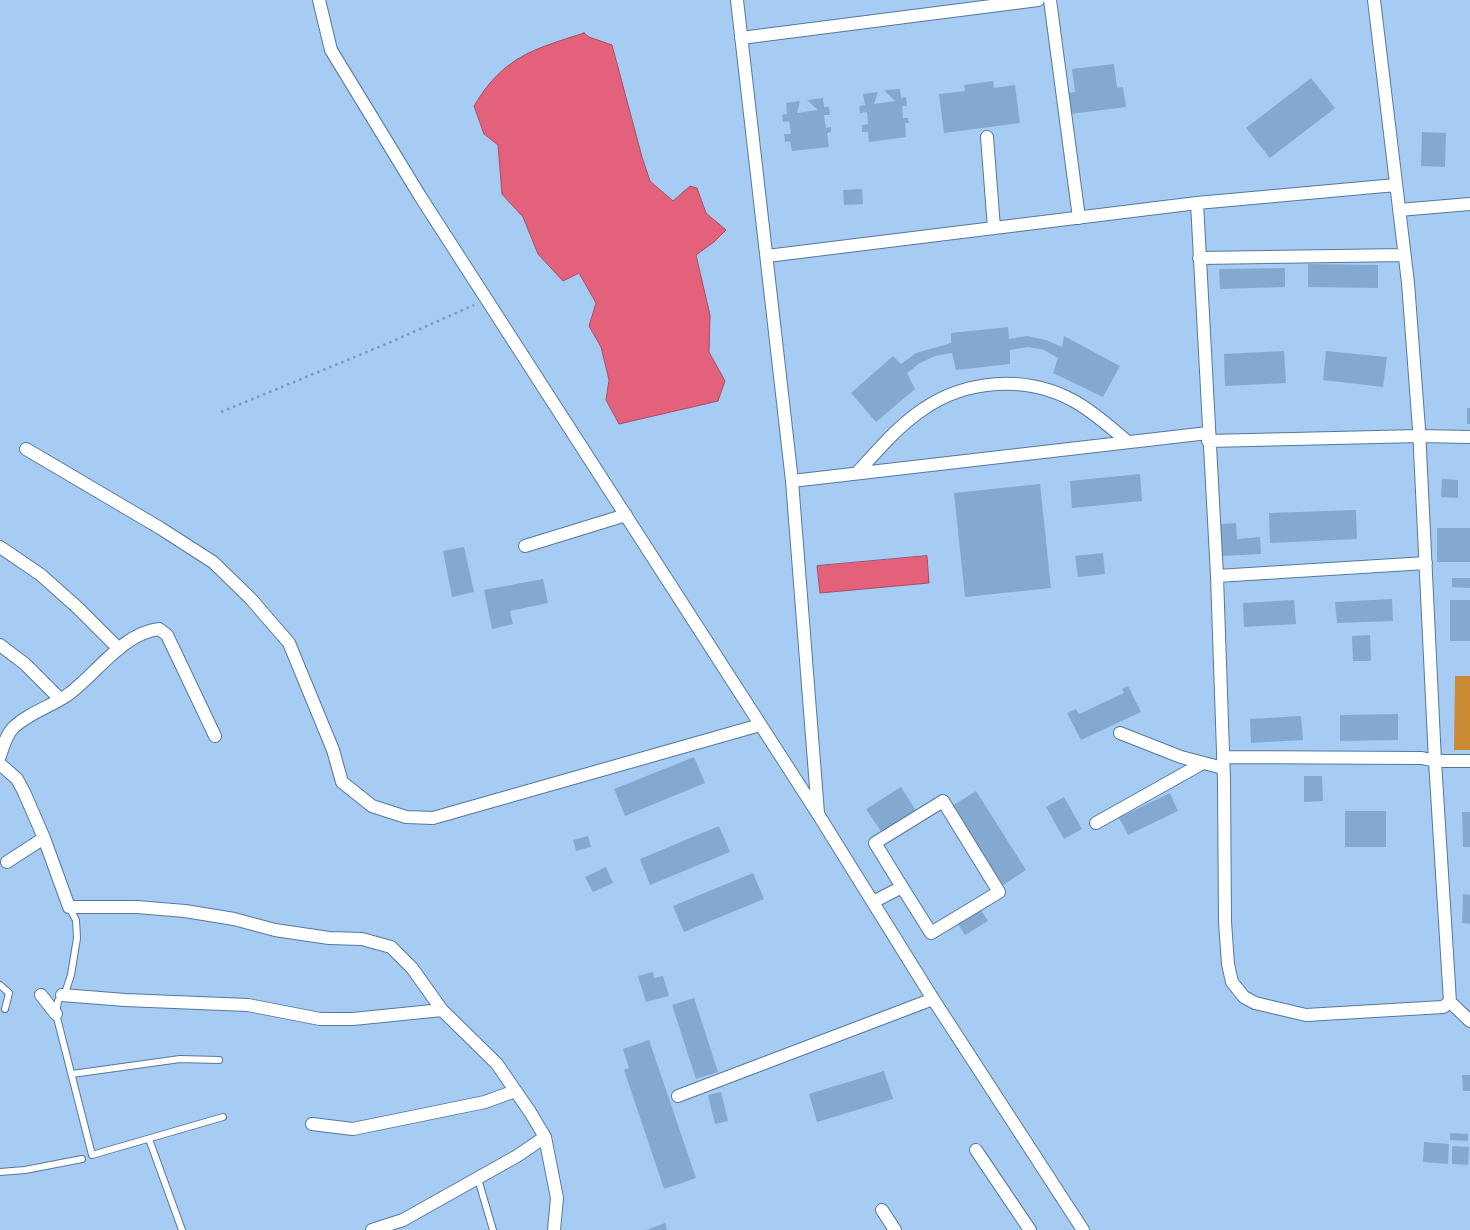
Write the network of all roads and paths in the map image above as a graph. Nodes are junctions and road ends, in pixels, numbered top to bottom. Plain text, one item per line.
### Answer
1 (319, 0) edge
2 (737, 0) edge
3 (1038, 0) edge
4 (1050, 0) edge
5 (1374, 0) edge
6 (741, 38) junction
7 (987, 137) dead end
8 (1396, 186) junction
9 (1196, 203) junction
10 (1470, 204) edge
11 (1399, 210) junction
12 (1078, 218) junction
13 (994, 228) junction
14 (1404, 255) junction
15 (766, 256) junction
16 (1199, 258) junction
17 (487, 300) junction
18 (221, 412) dead end
19 (1419, 436) junction
20 (1208, 437) junction
21 (1470, 437) edge
22 (1128, 442) junction
23 (26, 449) dead end
24 (857, 473) junction
25 (792, 481) junction
26 (626, 515) junction
27 (525, 546) dead end
28 (0, 547) edge
29 (1426, 563) junction
30 (1217, 576) junction
31 (0, 646) edge
32 (119, 649) junction
33 (60, 699) junction
34 (760, 725) junction
35 (1120, 733) dead end
36 (214, 736) dead end
37 (0, 756) edge
38 (1435, 761) junction
39 (1470, 761) edge
40 (1203, 763) junction
41 (1223, 763) junction
42 (0, 764) edge
43 (818, 814) junction
44 (1096, 822) dead end
45 (44, 838) junction
46 (7, 862) dead end
47 (902, 887) junction
48 (873, 902) junction
49 (69, 907) junction
50 (0, 985) edge
51 (42, 994) dead end
52 (62, 994) junction
53 (933, 999) junction
54 (1450, 1002) junction
55 (5, 1009) dead end
56 (442, 1010) junction
57 (56, 1014) junction
58 (1470, 1021) edge
59 (219, 1060) dead end
60 (72, 1074) junction
61 (516, 1091) junction
62 (678, 1096) dead end
63 (223, 1117) dead end
64 (312, 1124) dead end
65 (545, 1137) junction
66 (149, 1138) junction
67 (976, 1150) dead end
68 (82, 1159) dead end
69 (0, 1172) edge
70 (478, 1179) junction
71 (882, 1210) dead end
72 (182, 1230) edge
73 (372, 1230) edge
74 (494, 1230) edge
75 (554, 1230) edge
76 (895, 1230) edge
77 (1030, 1230) edge
78 (1083, 1230) edge

1 - 17 street
2 - 6 street
3 - 6 street
4 - 12 street
5 - 8 street
6 - 15 street
7 - 13 street
8 - 9 street
8 - 11 street
9 - 12 street
9 - 16 street
10 - 11 street
11 - 14 street
12 - 13 street
13 - 15 street
14 - 16 street
14 - 19 street
15 - 25 street
16 - 20 street
17 - 18 path
17 - 26 street
19 - 20 street
19 - 21 street
19 - 29 street
20 - 22 street
20 - 30 street
22 - 24 street
22 - 24 street
23 - 34 street
24 - 25 street
25 - 43 street
26 - 27 street
26 - 34 street
28 - 32 street
29 - 30 street
29 - 38 street
30 - 41 street
31 - 33 street
32 - 33 street
32 - 36 street
33 - 37 street
34 - 43 street
35 - 40 street
38 - 39 street
38 - 41 street
38 - 54 street
40 - 41 street
40 - 44 street
41 - 54 street
42 - 45 street
43 - 48 street
45 - 46 street
45 - 49 street
47 - 47 street
47 - 48 street
48 - 53 street
49 - 52 lane
49 - 56 street
50 - 55 lane
51 - 57 street
52 - 56 street
52 - 57 lane
53 - 62 street
53 - 78 street
54 - 58 street
56 - 61 street
57 - 60 lane
59 - 60 lane
60 - 66 lane
61 - 64 street
61 - 65 street
63 - 66 lane
65 - 70 street
65 - 75 street
66 - 72 lane
67 - 77 street
68 - 69 lane
70 - 73 street
70 - 74 lane
71 - 76 street

